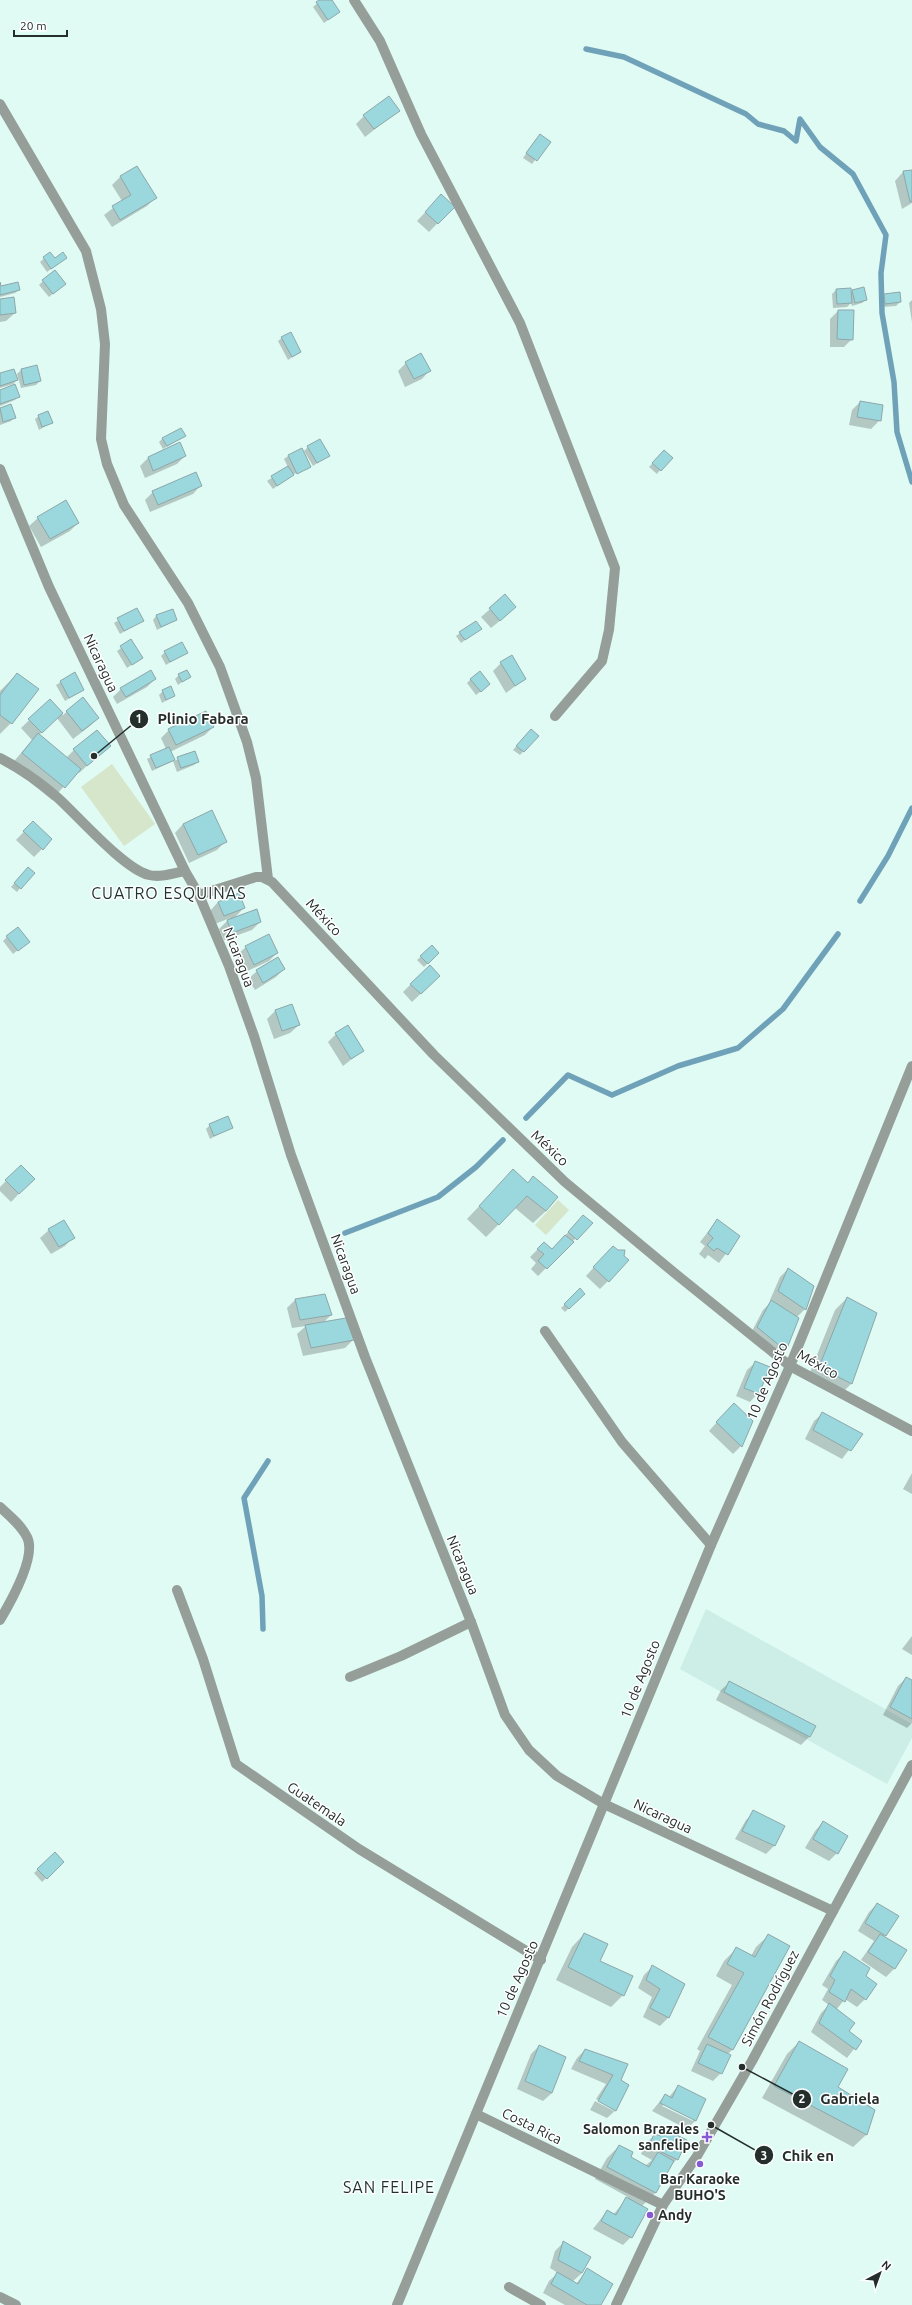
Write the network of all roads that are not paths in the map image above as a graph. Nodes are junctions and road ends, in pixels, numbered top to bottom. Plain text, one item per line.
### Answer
1 (354, 0) edge
2 (0, 104) edge
3 (0, 469) edge
4 (555, 716) dead end
5 (0, 758) edge
6 (185, 871) junction
7 (268, 879) junction
8 (199, 895) junction
9 (912, 1066) edge
10 (545, 1331) dead end
11 (790, 1366) junction
12 (912, 1431) edge
13 (0, 1507) edge
14 (710, 1545) junction
15 (177, 1590) dead end
16 (0, 1620) edge
17 (471, 1622) junction
18 (350, 1677) dead end
19 (912, 1766) edge
20 (604, 1804) junction
21 (833, 1911) junction
22 (541, 1960) junction
23 (476, 2114) junction
24 (663, 2205) junction
25 (509, 2287) dead end
26 (0, 2297) edge
27 (16, 2305) edge
28 (397, 2305) edge
29 (541, 2305) edge
30 (616, 2305) edge

1 - 4 street
2 - 7 street
3 - 6 street, Nicaragua
5 - 6 street
6 - 8 street, Nicaragua
7 - 8 street
7 - 11 street, México
8 - 17 street, Nicaragua
9 - 11 street, 10 de Agosto
10 - 14 street
11 - 12 street, México
11 - 14 street, 10 de Agosto
13 - 16 street
14 - 20 street, 10 de Agosto
15 - 22 street, Guatemala
17 - 18 street
17 - 20 street, Nicaragua
19 - 21 street, Simón Rodríguez
20 - 21 street, Nicaragua
20 - 22 street, 10 de Agosto
21 - 24 street, Simón Rodríguez
22 - 23 street, 10 de Agosto
23 - 24 street, Costa Rica
23 - 28 street, 10 de Agosto
24 - 30 street, Simón Rodríguez
25 - 29 street
26 - 27 street

